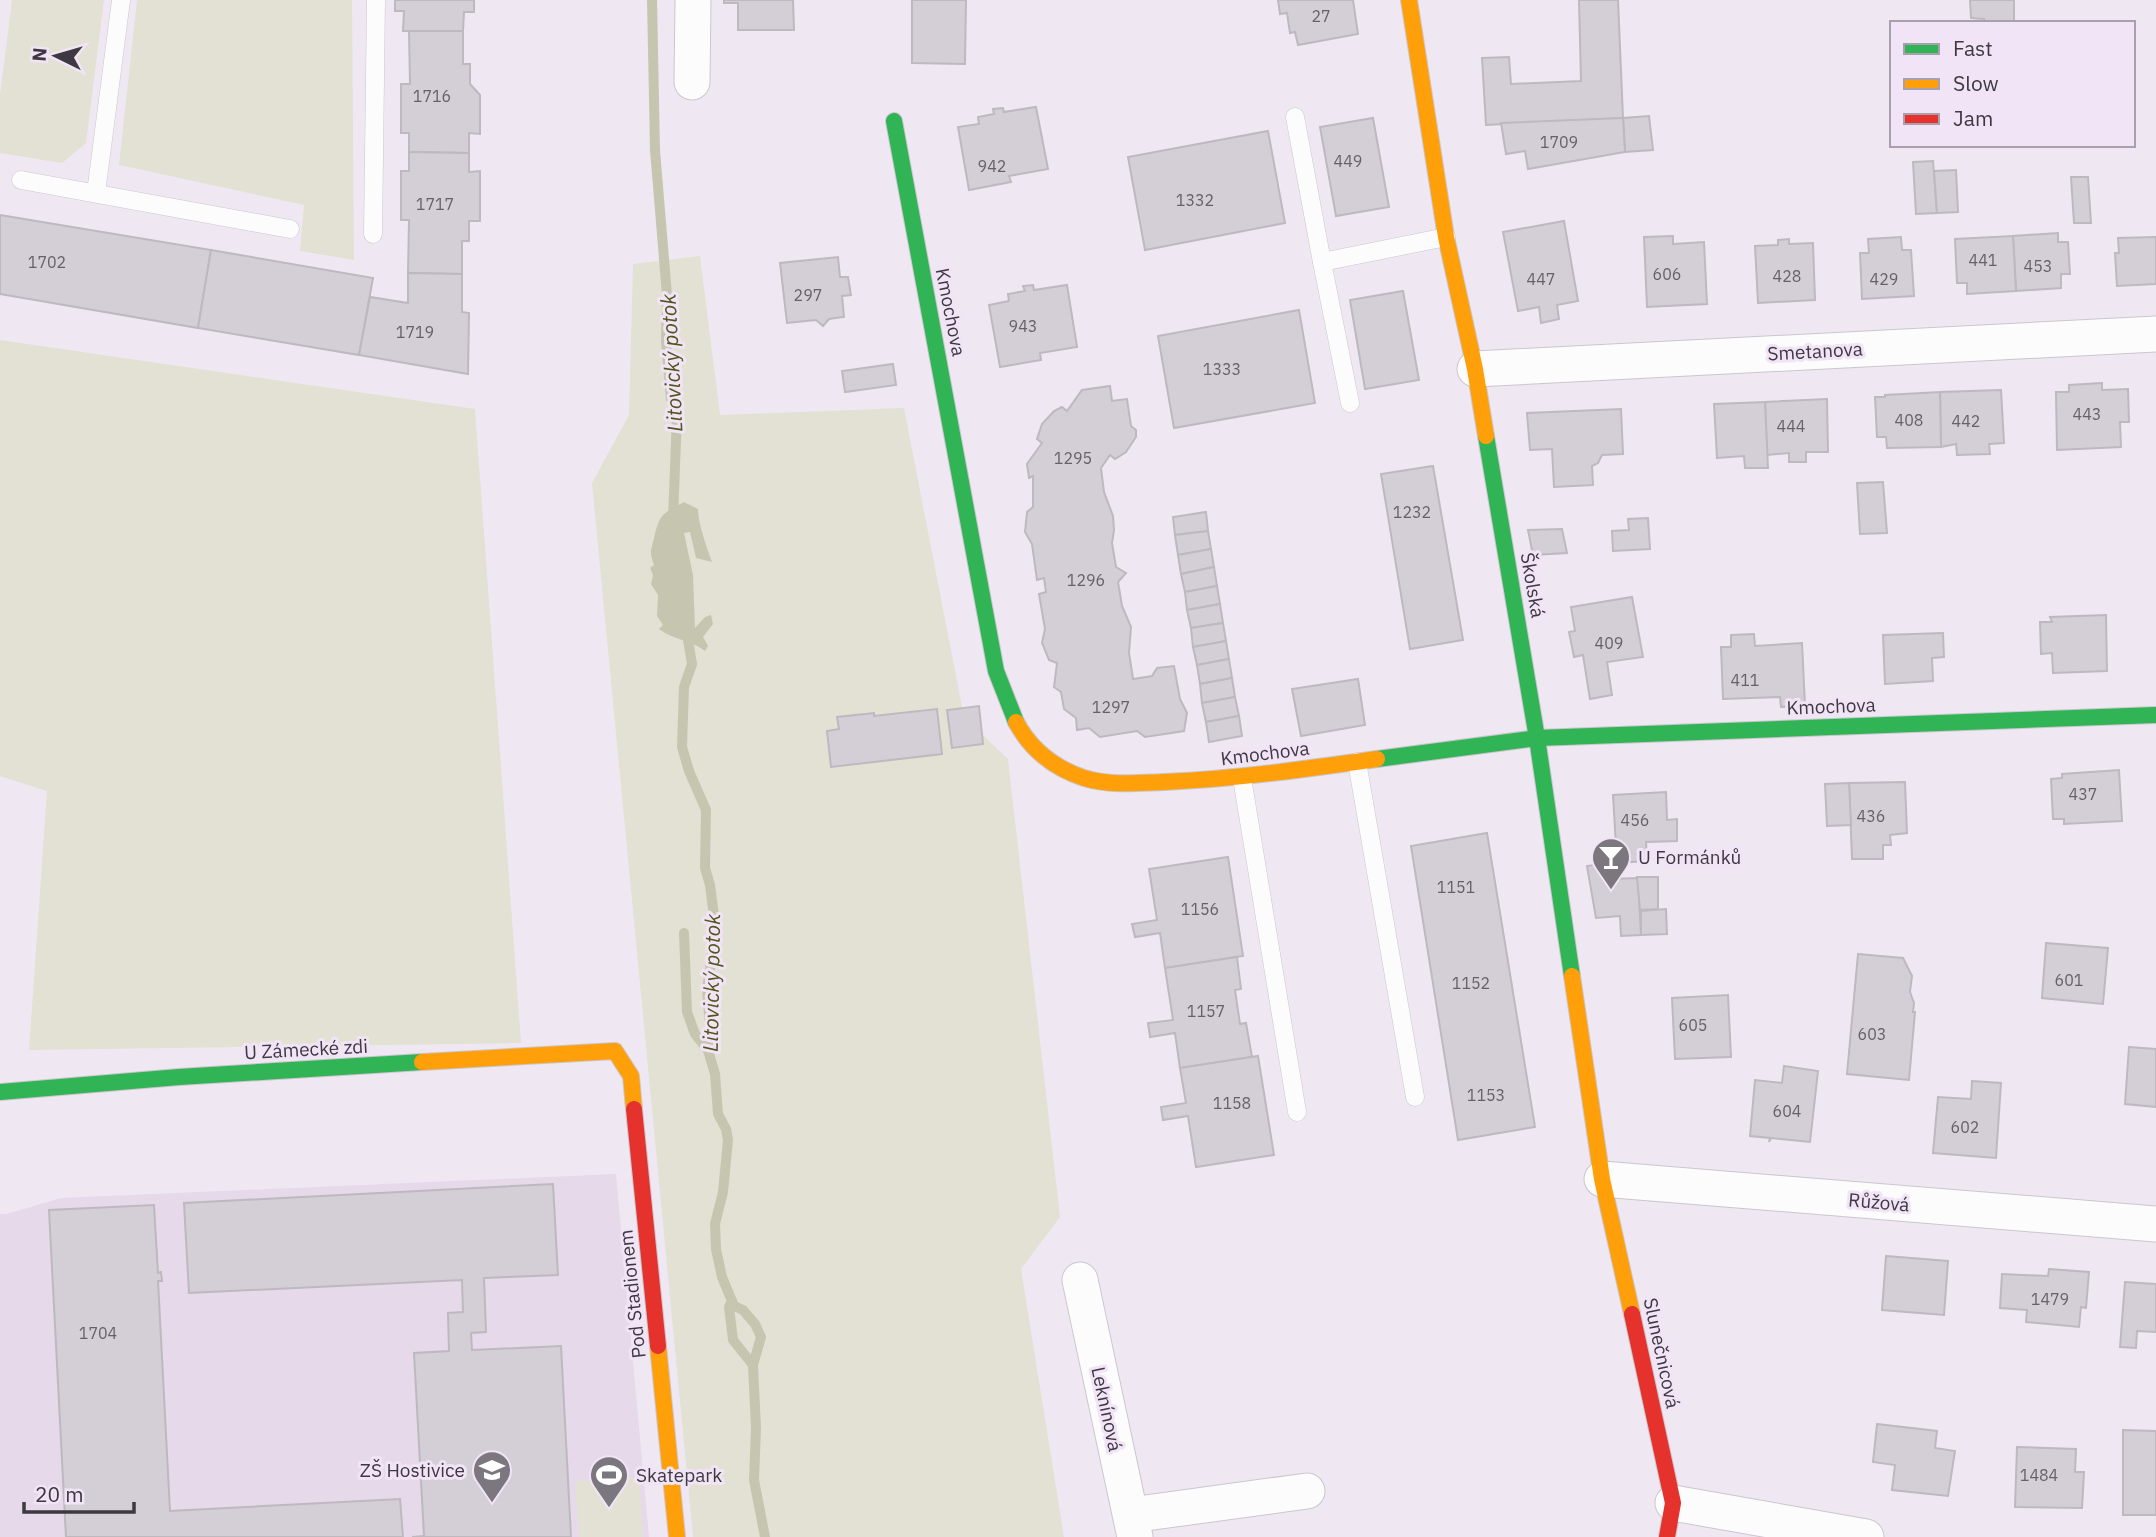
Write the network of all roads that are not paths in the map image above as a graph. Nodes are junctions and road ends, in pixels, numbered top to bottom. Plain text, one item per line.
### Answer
1 (121, 0) edge
2 (376, 0) edge
3 (693, 0) edge
4 (1409, 0) edge
5 (692, 82) dead end
6 (1295, 117) dead end
7 (894, 121) dead end
8 (21, 180) dead end
9 (96, 193) junction
10 (290, 229) dead end
11 (373, 234) dead end
12 (1446, 237) junction
13 (1322, 262) junction
14 (2156, 334) edge
15 (1475, 369) junction
16 (1350, 403) dead end
17 (2156, 715) edge
18 (1537, 738) junction
19 (1357, 762) junction
20 (1242, 778) junction
21 (615, 1051) joint
22 (0, 1092) edge
23 (1415, 1097) dead end
24 (1297, 1112) dead end
25 (1602, 1179) junction
26 (2156, 1224) edge
27 (1080, 1280) dead end
28 (1307, 1491) dead end
29 (1672, 1503) junction
30 (1133, 1526) edge
31 (677, 1537) edge
32 (1667, 1537) edge
33 (1866, 1537) edge

1 - 9 lane
2 - 11 lane
3 - 5 street
4 - 12 street, Školská
6 - 13 lane
7 - 20 street, Kmochova
8 - 9 lane
9 - 10 lane
12 - 13 lane
12 - 15 street, Školská
13 - 16 lane
14 - 15 street, Smetanova
15 - 18 street, Školská
17 - 18 street, Kmochova
18 - 19 street, Kmochova
18 - 25 street, Školská
19 - 20 street, Kmochova
19 - 23 lane
20 - 24 lane
21 - 22 street, U Zámecké zdi
21 - 31 street, Pod Stadionem
25 - 26 street, Růžová
25 - 29 street, Slunečnicová
27 - 30 street, Leknínová
28 - 30 street
29 - 32 street, Slunečnicová
29 - 33 street

